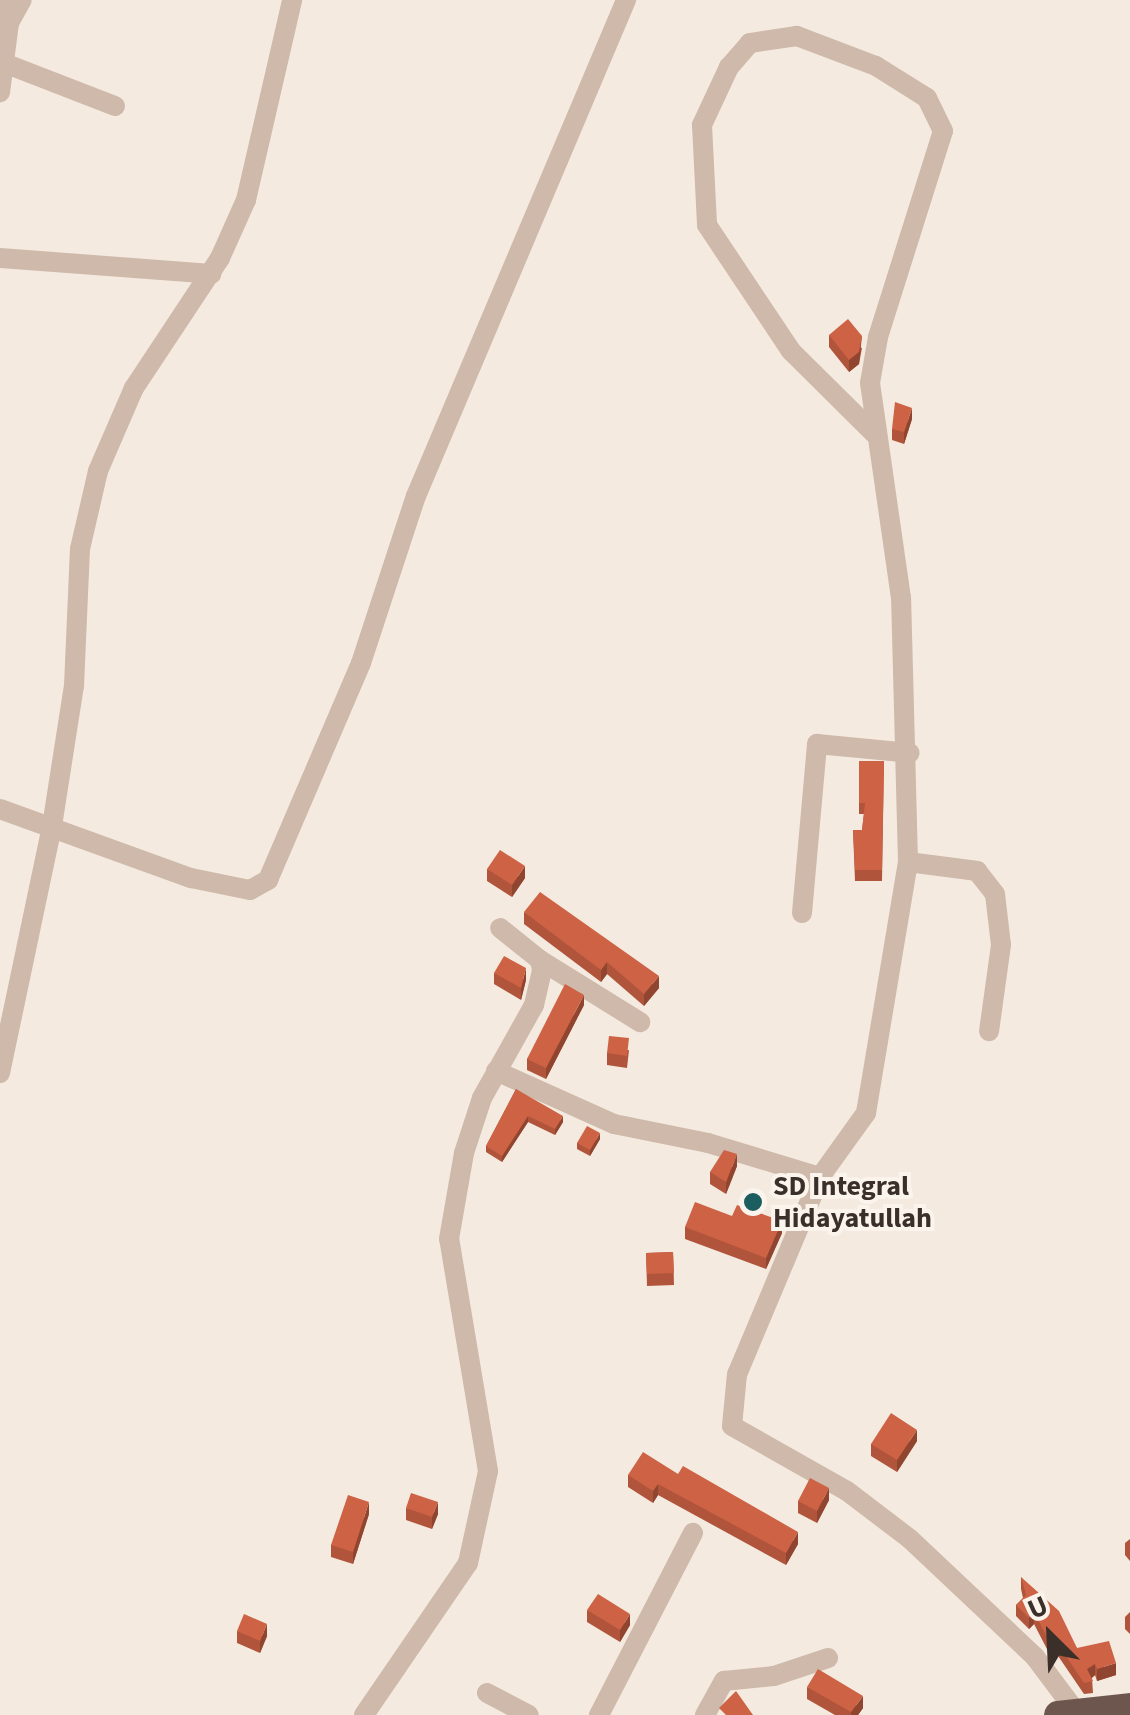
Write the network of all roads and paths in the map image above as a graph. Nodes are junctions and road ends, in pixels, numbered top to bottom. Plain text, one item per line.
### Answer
1 (22, 0) edge
2 (292, 0) edge
3 (626, 0) edge
4 (0, 2) edge
5 (9, 23) junction
6 (4, 63) junction
7 (0, 92) edge
8 (116, 106) dead end
9 (0, 258) edge
10 (210, 274) junction
11 (874, 433) junction
12 (910, 753) junction
13 (0, 809) edge
14 (52, 826) junction
15 (908, 862) junction
16 (802, 913) dead end
17 (500, 928) dead end
18 (540, 960) junction
19 (640, 1022) dead end
20 (989, 1031) dead end
21 (496, 1072) junction
22 (0, 1073) edge
23 (820, 1177) junction
24 (693, 1533) dead end
25 (828, 1658) dead end
26 (487, 1693) dead end
27 (1130, 1708) edge
28 (1066, 1712) edge
29 (364, 1715) edge
30 (529, 1715) edge
31 (599, 1715) edge
32 (705, 1715) edge

1 - 5 street
2 - 10 street
3 - 14 street
4 - 5 street
5 - 6 street
6 - 7 street
6 - 8 street
9 - 10 street
10 - 14 street
11 - 11 street
11 - 12 street
12 - 15 street
12 - 16 street
13 - 14 street
14 - 22 street
15 - 20 street
15 - 23 street
17 - 18 street
18 - 19 street
18 - 21 street
21 - 23 street
21 - 29 street
23 - 28 street
24 - 31 street
25 - 32 street
26 - 30 street
27 - 28 highway

